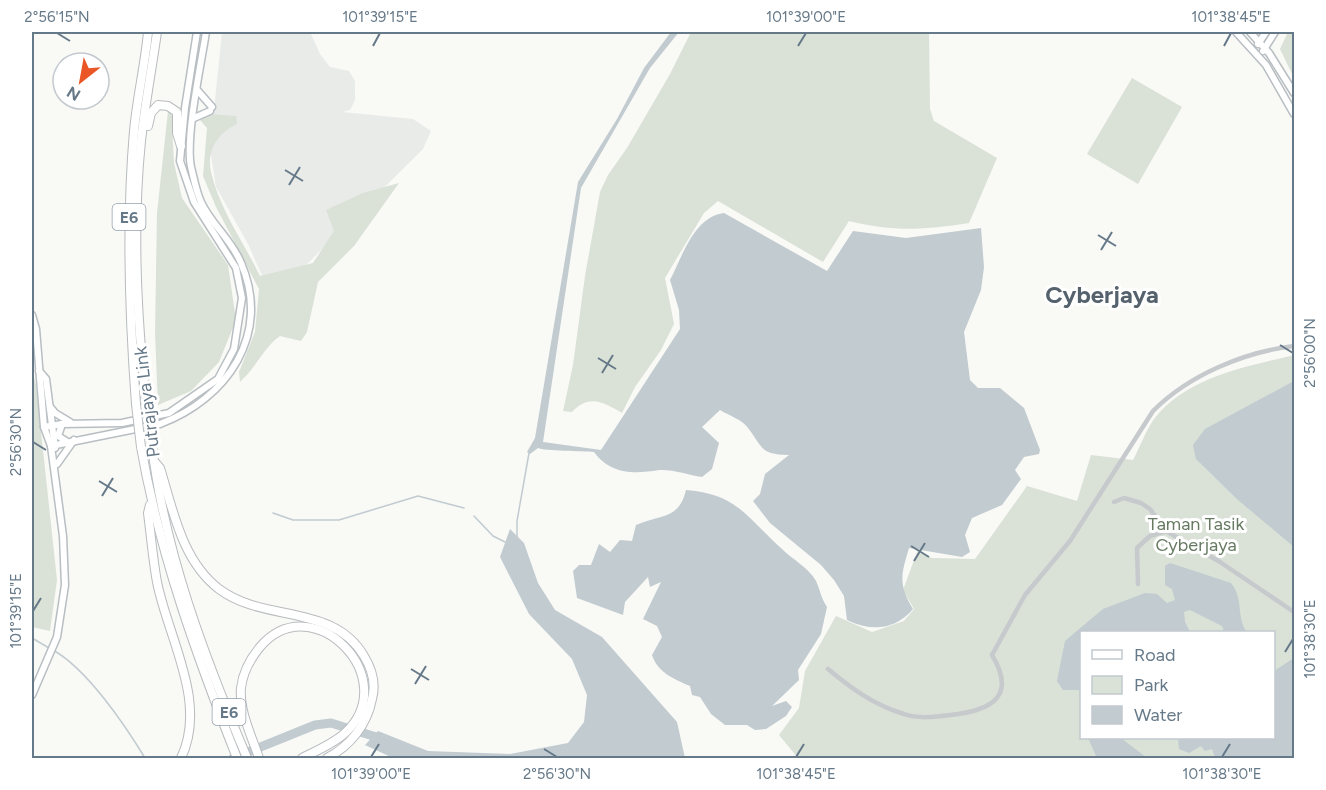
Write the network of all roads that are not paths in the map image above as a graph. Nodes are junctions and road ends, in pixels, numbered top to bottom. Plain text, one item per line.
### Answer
1 (148, 32) edge
2 (157, 32) edge
3 (197, 32) edge
4 (206, 32) edge
5 (1236, 32) edge
6 (1250, 32) edge
7 (1266, 32) edge
8 (1275, 32) edge
9 (1259, 42) junction
10 (1264, 48) junction
11 (1254, 50) junction
12 (1259, 56) junction
13 (197, 90) junction
14 (1294, 93) edge
15 (1294, 114) edge
16 (194, 118) junction
17 (181, 146) junction
18 (141, 153) junction
19 (32, 315) edge
20 (1293, 345) edge
21 (39, 370) junction
22 (50, 406) junction
23 (62, 424) junction
24 (76, 425) junction
25 (44, 427) junction
26 (52, 427) junction
27 (70, 440) junction
28 (52, 445) junction
29 (154, 461) junction
30 (57, 464) junction
31 (151, 502) junction
32 (1114, 502) dead end
33 (1166, 531) junction
34 (63, 536) junction
35 (1138, 584) dead end
36 (1294, 612) edge
37 (828, 669) dead end
38 (32, 695) edge
39 (182, 756) edge
40 (237, 759) edge
41 (247, 759) edge
42 (259, 759) edge
43 (302, 759) edge
44 (327, 759) edge

1 - 31 highway, Putrajaya Link / E6, bridge
2 - 18 highway, Putrajaya Link / E6
3 - 17 main road
4 - 13 main road
5 - 11 main road
6 - 9 main road
7 - 9 main road
8 - 10 main road
9 - 10 main road
9 - 11 main road
10 - 12 main road
10 - 14 main road
11 - 12 main road
12 - 15 main road
13 - 16 main road
13 - 16 main road
16 - 27 main road
17 - 18 highway
17 - 24 main road
18 - 29 highway, Putrajaya Link / E6, bridge
19 - 21 main road
20 - 37 street
21 - 22 main road
21 - 25 main road
22 - 24 main road
22 - 26 main road
23 - 24 main road
23 - 26 main road
23 - 27 main road
25 - 26 main road
25 - 28 main road
26 - 28 main road
27 - 28 main road
27 - 30 main road
28 - 30 main road
28 - 34 main road
29 - 41 highway, Putrajaya Link / E6
29 - 44 highway
30 - 34 main road
31 - 39 highway
31 - 40 highway, Putrajaya Link / E6
32 - 33 street
33 - 35 street
33 - 36 street
34 - 38 main road
42 - 43 highway

